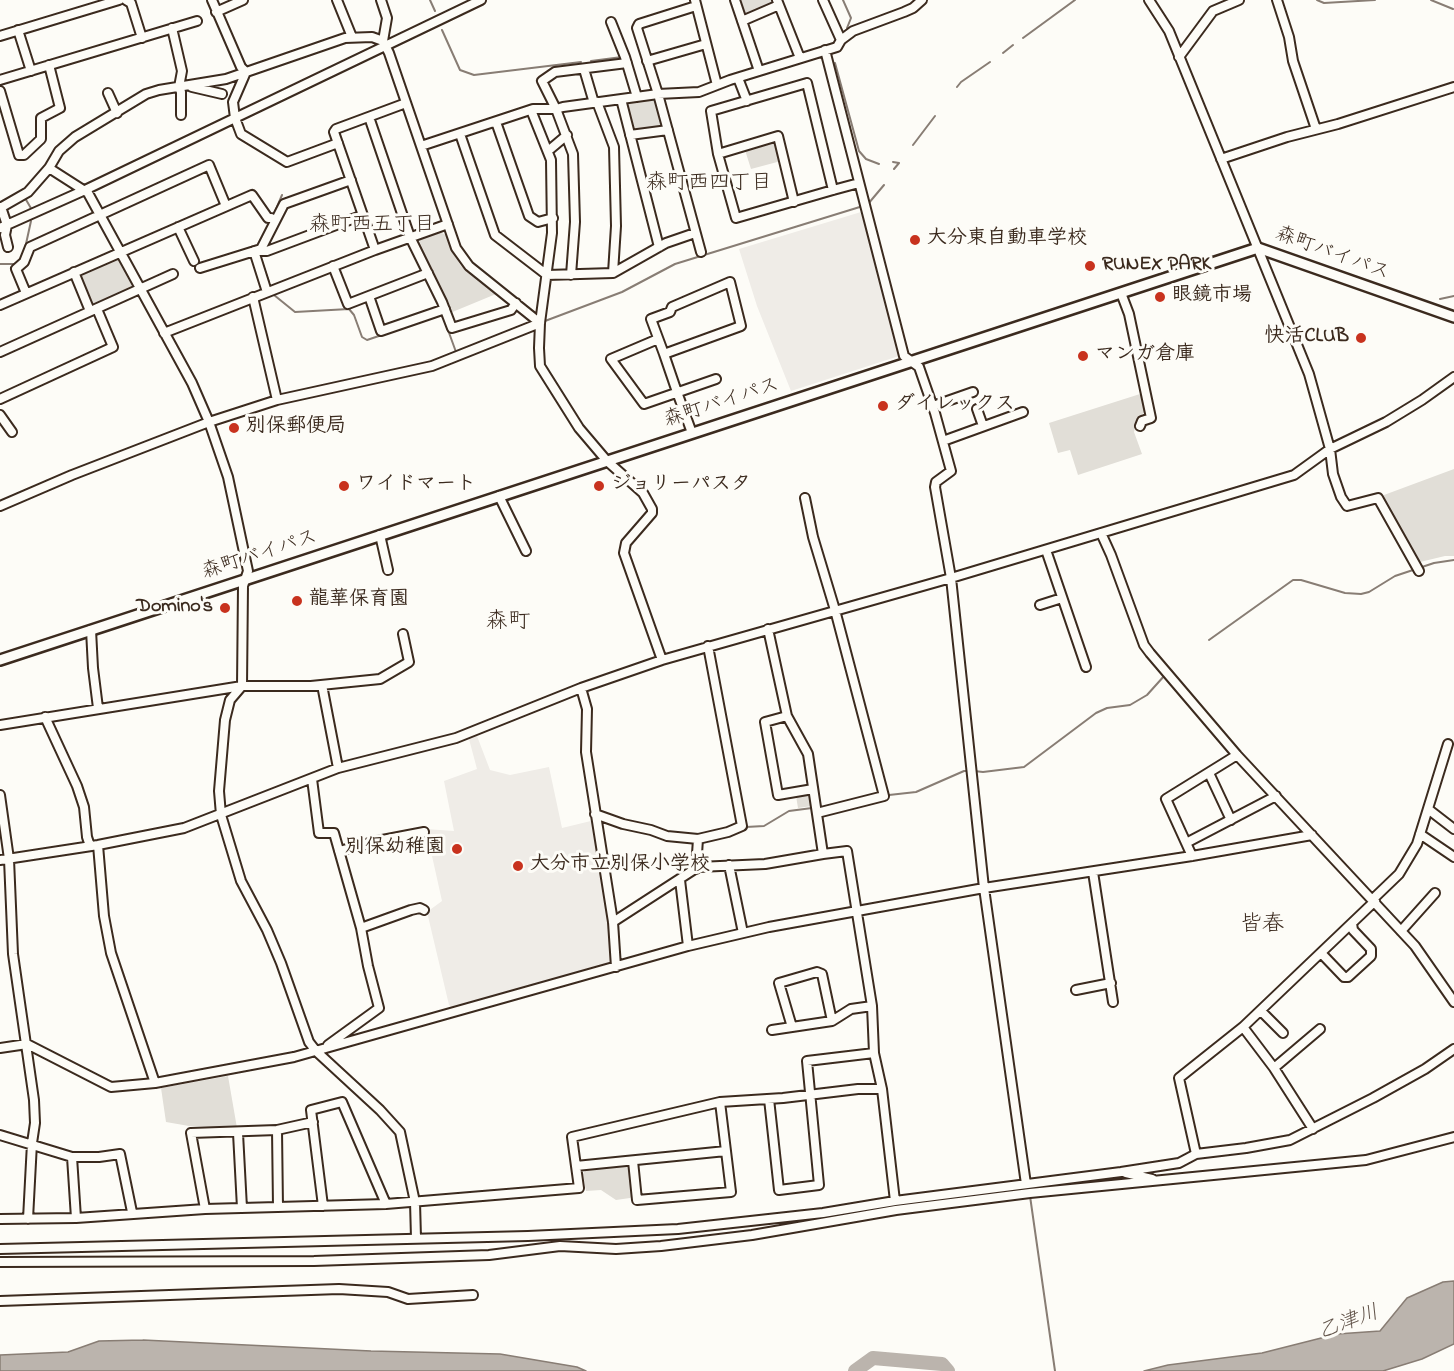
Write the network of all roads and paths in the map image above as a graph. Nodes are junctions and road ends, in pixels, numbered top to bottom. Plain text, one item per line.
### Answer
1 (119, 0) edge
2 (126, 0) edge
3 (212, 0) edge
4 (243, 0) edge
5 (337, 0) edge
6 (381, 0) edge
7 (481, 0) edge
8 (735, 0) edge
9 (823, 0) edge
10 (922, 0) edge
11 (1149, 0) edge
12 (1277, 0) edge
13 (1233, 1) edge
14 (234, 2) edge
15 (695, 3) edge
16 (778, 3) edge
17 (464, 4) edge
18 (216, 12) junction
19 (197, 21) dead end
20 (742, 21) junction
21 (611, 22) dead end
22 (172, 28) junction
23 (18, 30) junction
24 (0, 36) edge
25 (352, 37) junction
26 (142, 38) junction
27 (841, 40) junction
28 (384, 44) junction
29 (706, 44) junction
30 (825, 50) junction
31 (1179, 57) junction
32 (800, 58) junction
33 (647, 61) junction
34 (627, 63) junction
35 (49, 66) junction
36 (584, 69) junction
37 (31, 71) junction
38 (759, 71) junction
39 (246, 72) junction
40 (738, 78) junction
41 (0, 80) edge
42 (717, 85) junction
43 (191, 86) junction
44 (178, 87) junction
45 (1454, 87) edge
46 (0, 91) edge
47 (108, 93) dead end
48 (222, 94) dead end
49 (658, 94) junction
50 (637, 97) junction
51 (621, 99) junction
52 (747, 101) junction
53 (596, 102) junction
54 (406, 103) junction
55 (556, 109) junction
56 (531, 110) junction
57 (117, 113) junction
58 (182, 115) dead end
59 (369, 117) junction
60 (235, 118) junction
61 (496, 122) junction
62 (1316, 129) junction
63 (668, 130) junction
64 (460, 134) junction
65 (567, 135) junction
66 (630, 135) junction
67 (338, 143) junction
68 (421, 146) junction
69 (548, 151) junction
70 (718, 154) junction
71 (1221, 159) junction
72 (49, 168) junction
73 (351, 180) junction
74 (859, 183) junction
75 (85, 190) junction
76 (833, 190) junction
77 (794, 202) junction
78 (226, 206) junction
79 (1, 208) edge
80 (363, 215) junction
81 (100, 216) junction
82 (271, 218) dead end
83 (553, 218) junction
84 (448, 224) junction
85 (3, 226) edge
86 (177, 227) junction
87 (695, 233) junction
88 (410, 237) junction
89 (8, 247) dead end
90 (659, 247) junction
91 (1258, 248) junction
92 (375, 250) junction
93 (254, 251) junction
94 (120, 252) junction
95 (701, 252) dead end
96 (194, 261) dead end
97 (333, 266) junction
98 (200, 268) dead end
99 (74, 272) junction
100 (428, 273) junction
101 (613, 273) junction
102 (173, 274) dead end
103 (571, 274) junction
104 (547, 275) junction
105 (140, 289) junction
106 (267, 292) junction
107 (27, 293) junction
108 (1121, 293) junction
109 (369, 296) junction
110 (253, 297) junction
111 (516, 303) junction
112 (0, 305) edge
113 (445, 309) junction
114 (93, 310) junction
115 (1454, 317) edge
116 (540, 323) junction
117 (164, 333) junction
118 (658, 339) junction
119 (0, 352) edge
120 (663, 354) junction
121 (912, 361) junction
122 (1454, 377) edge
123 (716, 379) dead end
124 (677, 392) junction
125 (973, 392) dead end
126 (0, 399) edge
127 (277, 400) junction
128 (933, 406) junction
129 (977, 409) dead end
130 (1023, 412) dead end
131 (0, 415) edge
132 (209, 423) junction
133 (983, 426) junction
134 (1140, 426) dead end
135 (12, 432) dead end
136 (692, 433) junction
137 (943, 441) junction
138 (1330, 449) junction
139 (607, 461) junction
140 (499, 496) junction
141 (805, 498) dead end
142 (0, 506) edge
143 (1101, 533) junction
144 (380, 535) junction
145 (1046, 550) junction
146 (526, 551) dead end
147 (1418, 569) dead end
148 (388, 570) dead end
149 (246, 575) junction
150 (951, 578) junction
151 (1062, 598) junction
152 (1040, 605) dead end
153 (835, 610) junction
154 (768, 629) junction
155 (91, 630) junction
156 (403, 634) dead end
157 (708, 646) junction
158 (0, 660) edge
159 (662, 660) junction
160 (1086, 667) dead end
161 (322, 685) junction
162 (242, 686) junction
163 (581, 688) junction
164 (98, 708) junction
165 (787, 716) junction
166 (45, 717) junction
167 (0, 725) edge
168 (1448, 744) dead end
169 (1237, 754) junction
170 (338, 768) junction
171 (1209, 772) junction
172 (312, 779) junction
173 (813, 789) junction
174 (0, 795) edge
175 (1276, 796) junction
176 (1428, 809) junction
177 (817, 813) junction
178 (595, 814) junction
179 (221, 815) junction
180 (1231, 820) junction
181 (1454, 829) edge
182 (424, 832) dead end
183 (1420, 834) junction
184 (1312, 835) junction
185 (698, 839) junction
186 (1186, 843) junction
187 (94, 846) junction
188 (339, 851) junction
189 (823, 854) junction
190 (1453, 855) edge
191 (1192, 856) junction
192 (4, 859) edge
193 (729, 865) junction
194 (696, 869) junction
195 (1093, 872) junction
196 (680, 880) junction
197 (984, 888) junction
198 (1435, 893) dead end
199 (1374, 900) junction
200 (424, 910) dead end
201 (857, 912) junction
202 (614, 922) junction
203 (1352, 923) junction
204 (361, 928) junction
205 (1401, 931) junction
206 (743, 933) junction
207 (688, 946) junction
208 (1321, 953) junction
209 (616, 967) junction
210 (1111, 983) junction
211 (1077, 990) dead end
212 (1453, 999) edge
213 (1113, 1002) dead end
214 (872, 1006) junction
215 (1261, 1011) junction
216 (832, 1021) junction
217 (792, 1027) junction
218 (1244, 1027) junction
219 (1320, 1029) dead end
220 (772, 1030) dead end
221 (1283, 1033) dead end
222 (27, 1044) junction
223 (0, 1048) edge
224 (325, 1048) junction
225 (1454, 1049) edge
226 (316, 1051) junction
227 (874, 1053) junction
228 (1274, 1068) junction
229 (155, 1083) junction
230 (882, 1089) junction
231 (812, 1095) junction
232 (769, 1099) junction
233 (720, 1102) junction
234 (313, 1122) junction
235 (1313, 1129) junction
236 (277, 1130) junction
237 (238, 1133) junction
238 (0, 1135) edge
239 (1454, 1137) edge
240 (32, 1143) junction
241 (726, 1152) junction
242 (1196, 1154) junction
243 (72, 1156) junction
244 (633, 1161) junction
245 (576, 1166) junction
246 (1121, 1172) junction
247 (1159, 1181) junction
248 (1026, 1184) junction
249 (895, 1201) junction
250 (415, 1202) junction
251 (386, 1204) junction
252 (323, 1206) junction
253 (278, 1207) junction
254 (242, 1208) junction
255 (205, 1209) junction
256 (132, 1212) junction
257 (76, 1218) junction
258 (0, 1219) edge
259 (28, 1219) junction
260 (416, 1238) junction
261 (0, 1249) edge
262 (0, 1262) edge
263 (473, 1295) dead end
264 (0, 1301) edge

1 - 23 street
2 - 26 street
3 - 18 street
4 - 14 street
5 - 25 street
6 - 28 street
7 - 17 street
8 - 20 street
9 - 27 street
10 - 27 street
11 - 31 street
12 - 62 street
13 - 31 street
14 - 18 street
15 - 29 street
15 - 33 street
16 - 20 street
16 - 32 street
17 - 28 street
18 - 39 street
19 - 22 street
20 - 38 street
21 - 34 street
22 - 26 street
22 - 44 street
23 - 24 street
23 - 37 street
25 - 28 street
25 - 39 street
26 - 35 street
27 - 30 street
28 - 54 street
28 - 60 street
29 - 33 street
29 - 42 street
30 - 32 street
30 - 74 street
31 - 71 street
32 - 38 street
33 - 49 street
34 - 36 street
34 - 50 street
35 - 37 street
35 - 46 street
36 - 53 street
36 - 55 street
37 - 41 street
38 - 40 street
39 - 43 street
39 - 60 street
40 - 42 street
40 - 52 street
42 - 49 street
43 - 44 street
43 - 48 street
44 - 57 street
44 - 58 street
45 - 62 street
47 - 57 street
49 - 50 street
49 - 63 street
50 - 51 street
51 - 53 street
51 - 66 street
52 - 70 street
52 - 76 street
53 - 55 street
53 - 101 street
54 - 59 street
54 - 68 street
55 - 56 street
55 - 65 street
56 - 61 street
56 - 69 street
57 - 72 street
59 - 67 street
59 - 88 street
60 - 67 street
60 - 75 street
61 - 64 street
61 - 83 street
62 - 71 street
63 - 66 street
63 - 87 street
64 - 68 street
64 - 104 street
65 - 69 street
65 - 103 street
66 - 90 street
67 - 73 street
68 - 84 street
69 - 83 street
70 - 77 street
70 - 77 street
71 - 91 street
72 - 75 street
72 - 79 street
73 - 80 street
73 - 93 street
74 - 76 street
74 - 121 street
75 - 81 street
75 - 85 street
76 - 77 street
78 - 81 street
78 - 82 street
78 - 86 street
79 - 85 street
80 - 92 street
80 - 93 street
81 - 94 street
81 - 107 street
83 - 104 street
84 - 88 street
84 - 111 street
85 - 89 street
86 - 94 street
86 - 96 street
87 - 90 street
87 - 95 street
88 - 92 street
88 - 100 street
90 - 101 street
91 - 108 main road, 森町バイパス
91 - 115 main road, 森町バイパス
91 - 138 street
92 - 97 street
93 - 98 street
93 - 106 street
94 - 99 street
94 - 105 street
97 - 106 street
97 - 109 street
99 - 107 street
99 - 114 street
100 - 109 street
100 - 113 street
101 - 103 street
102 - 105 street
103 - 104 street
104 - 116 street
105 - 114 street
105 - 117 street
106 - 110 street
107 - 112 street
108 - 121 main road, 森町バイパス
108 - 134 street
109 - 113 street
110 - 117 street
110 - 127 street
111 - 113 street
111 - 116 street
114 - 119 street
114 - 126 street
116 - 127 street
116 - 139 street
117 - 132 street
118 - 120 street
118 - 120 street
118 - 124 street
120 - 124 street
121 - 128 street
121 - 136 main road, 森町バイパス
122 - 138 street
123 - 124 street
124 - 136 street
125 - 128 street
127 - 132 street
128 - 137 street
129 - 133 street
130 - 133 street
131 - 135 street
132 - 142 street
132 - 149 street
133 - 137 street
136 - 139 main road, 森町バイパス
137 - 150 street
138 - 143 street
138 - 147 street
139 - 140 main road, 森町バイパス
139 - 159 street
140 - 144 main road, 森町バイパス
140 - 146 street
141 - 153 street
143 - 145 street
143 - 169 street
144 - 148 street
144 - 149 main road, 森町バイパス
145 - 150 street
145 - 151 street
149 - 155 main road, 森町バイパス
149 - 162 street
150 - 153 street
150 - 197 street
151 - 152 street
151 - 160 street
153 - 154 street
153 - 177 street
154 - 157 street
154 - 165 street
155 - 158 main road, 森町バイパス
155 - 164 street
156 - 161 street
157 - 159 street
157 - 185 street
159 - 163 street
161 - 162 street
161 - 170 street
162 - 164 street
162 - 179 street
163 - 170 street
163 - 178 street
164 - 166 street
165 - 173 street
165 - 173 street
166 - 167 street
166 - 187 street
168 - 176 street
169 - 171 street
169 - 175 street
170 - 172 street
171 - 180 street
171 - 186 street
172 - 179 street
172 - 188 street
173 - 177 street
174 - 192 street
175 - 180 street
175 - 184 street
176 - 181 street
176 - 183 street
177 - 189 street
178 - 185 street
178 - 202 street
179 - 187 street
179 - 226 street
180 - 186 street
182 - 188 street
183 - 190 street
183 - 199 street
184 - 191 street
184 - 199 street
185 - 194 street
186 - 191 street
187 - 192 street
187 - 229 street
188 - 204 street
189 - 193 street
189 - 201 street
191 - 195 street
192 - 222 street
193 - 194 street
193 - 206 street
194 - 196 street
195 - 197 street
195 - 210 street
196 - 202 street
196 - 207 street
197 - 201 street
197 - 248 street
198 - 205 street
199 - 203 street
199 - 205 street
200 - 204 street
201 - 206 street
201 - 214 street
202 - 209 street
203 - 208 street
203 - 208 street
204 - 224 street
205 - 212 street
206 - 207 street
207 - 209 street
208 - 215 street
209 - 224 street
210 - 211 street
210 - 213 street
214 - 216 street
214 - 227 street
215 - 218 street
215 - 221 street
216 - 217 street
216 - 217 street
217 - 220 street
218 - 228 street
218 - 242 street
219 - 228 street
222 - 223 street
222 - 229 street
222 - 240 street
224 - 226 street
225 - 235 street
226 - 229 street
226 - 250 street
227 - 230 street
227 - 231 street
228 - 235 street
230 - 231 street
230 - 249 street
231 - 232 street
231 - 232 street
232 - 233 street
233 - 241 street
233 - 245 street
234 - 236 street
234 - 251 street
234 - 252 street
235 - 242 street
236 - 237 street
236 - 253 street
237 - 254 street
237 - 255 street
238 - 240 street
239 - 247 street
240 - 243 street
240 - 259 street
241 - 244 street
241 - 244 street
242 - 246 street
243 - 256 street
243 - 257 street
244 - 245 street
245 - 250 street
246 - 247 street
246 - 248 street
247 - 262 street
248 - 249 street
249 - 260 street
250 - 251 street
250 - 260 street
251 - 252 street
252 - 253 street
253 - 254 street
254 - 255 street
255 - 256 street
256 - 257 street
257 - 259 street
258 - 259 street
260 - 261 street
263 - 264 street

